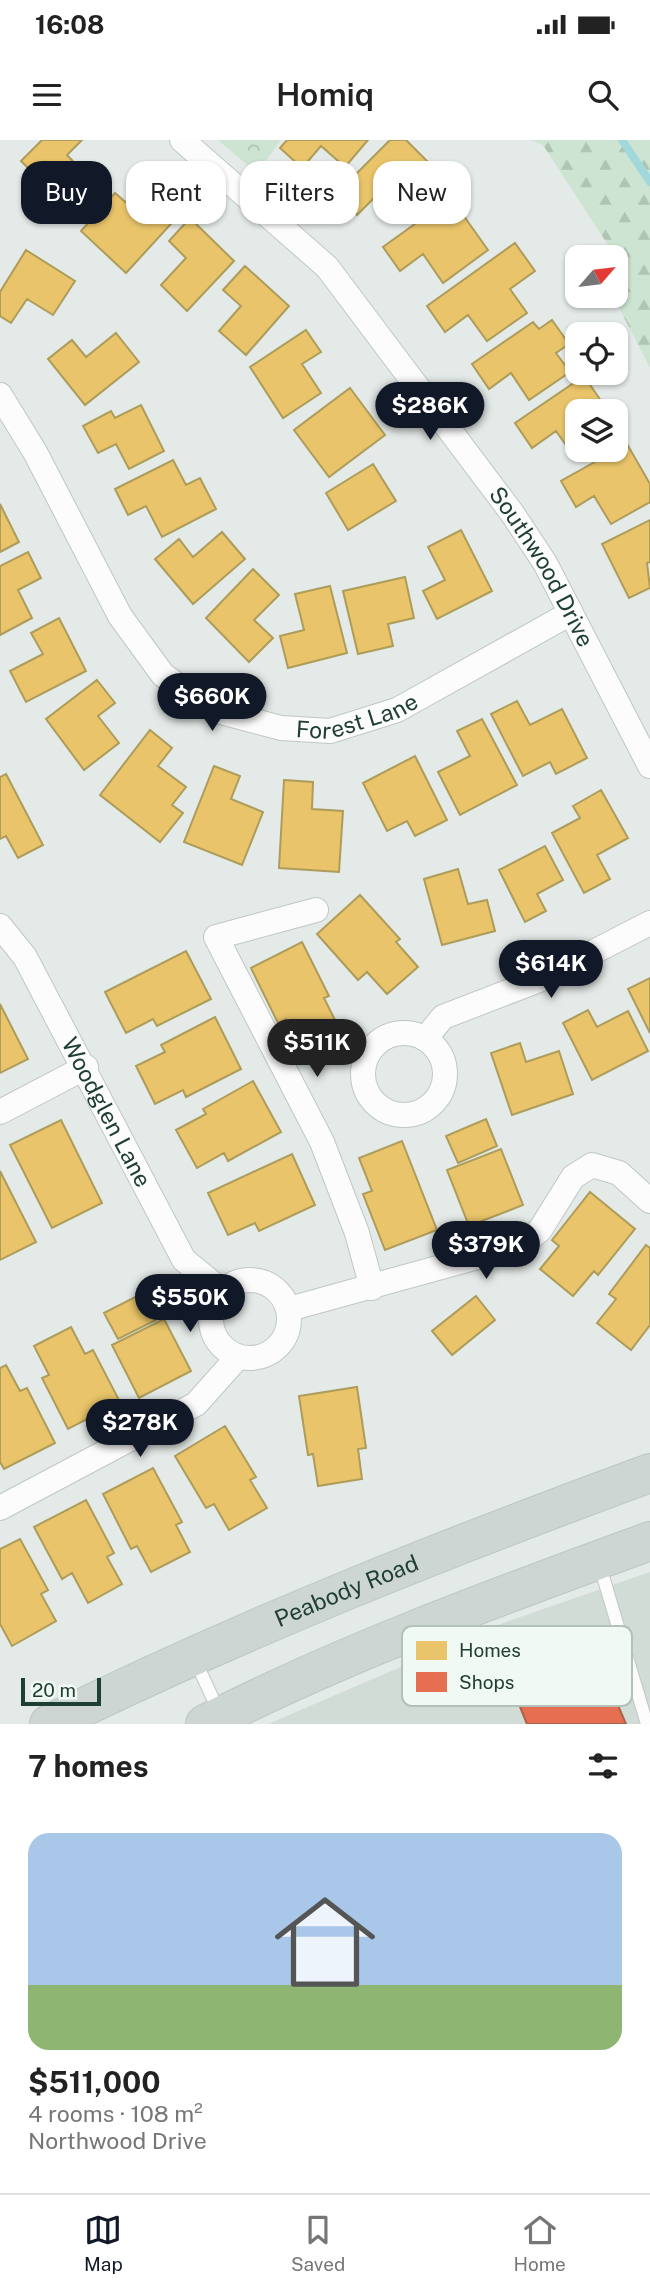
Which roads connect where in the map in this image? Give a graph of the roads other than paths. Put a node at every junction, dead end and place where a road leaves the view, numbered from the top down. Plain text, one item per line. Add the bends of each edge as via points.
1 (182, 140) edge
2 (0, 395) edge
3 (571, 613) junction
4 (650, 766) edge
5 (316, 910) dead end
6 (650, 923) edge
7 (0, 926) edge
8 (425, 1039) dead end
9 (86, 1067) junction
10 (0, 1112) edge
11 (650, 1201) edge
12 (372, 1288) junction
13 (222, 1291) junction
14 (289, 1309) junction
15 (238, 1357) junction
16 (650, 1474) edge
17 (0, 1507) edge
18 (650, 1541) edge
19 (598, 1560) junction
20 (428, 1626) edge
21 (617, 1626) edge
22 (402, 1638) edge
23 (193, 1657) junction
24 (632, 1676) edge
25 (217, 1721) edge
26 (49, 1724) edge
27 (646, 1724) edge

1 - 3 street, Southwood Drive via 327,267 512,513
2 - 3 street, Forest Lane via 35,452 120,616 163,675 213,710 281,728 330,731 397,710
3 - 4 street, Southwood Drive
5 - 12 street via 216,937 322,1142 357,1233
6 - 8 street via 539,980 443,1017
7 - 9 street, Woodglen Lane via 25,957
9 - 10 street
9 - 13 street, Woodglen Lane via 184,1260
11 - 12 street via 620,1173 592,1165 573,1177 540,1230 521,1245
12 - 14 street
13 - 14 street via 240,1280 261,1280 279,1291
13 - 15 street via 212,1308 212,1328 221,1346
14 - 15 street via 288,1330 278,1348 259,1358
15 - 17 street via 196,1404
16 - 23 main road, Peabody Road via 479,1536
18 - 19 main road
19 - 20 main road
19 - 21 lane
22 - 25 main road
23 - 25 lane
23 - 26 main road, Peabody Road
24 - 27 lane

